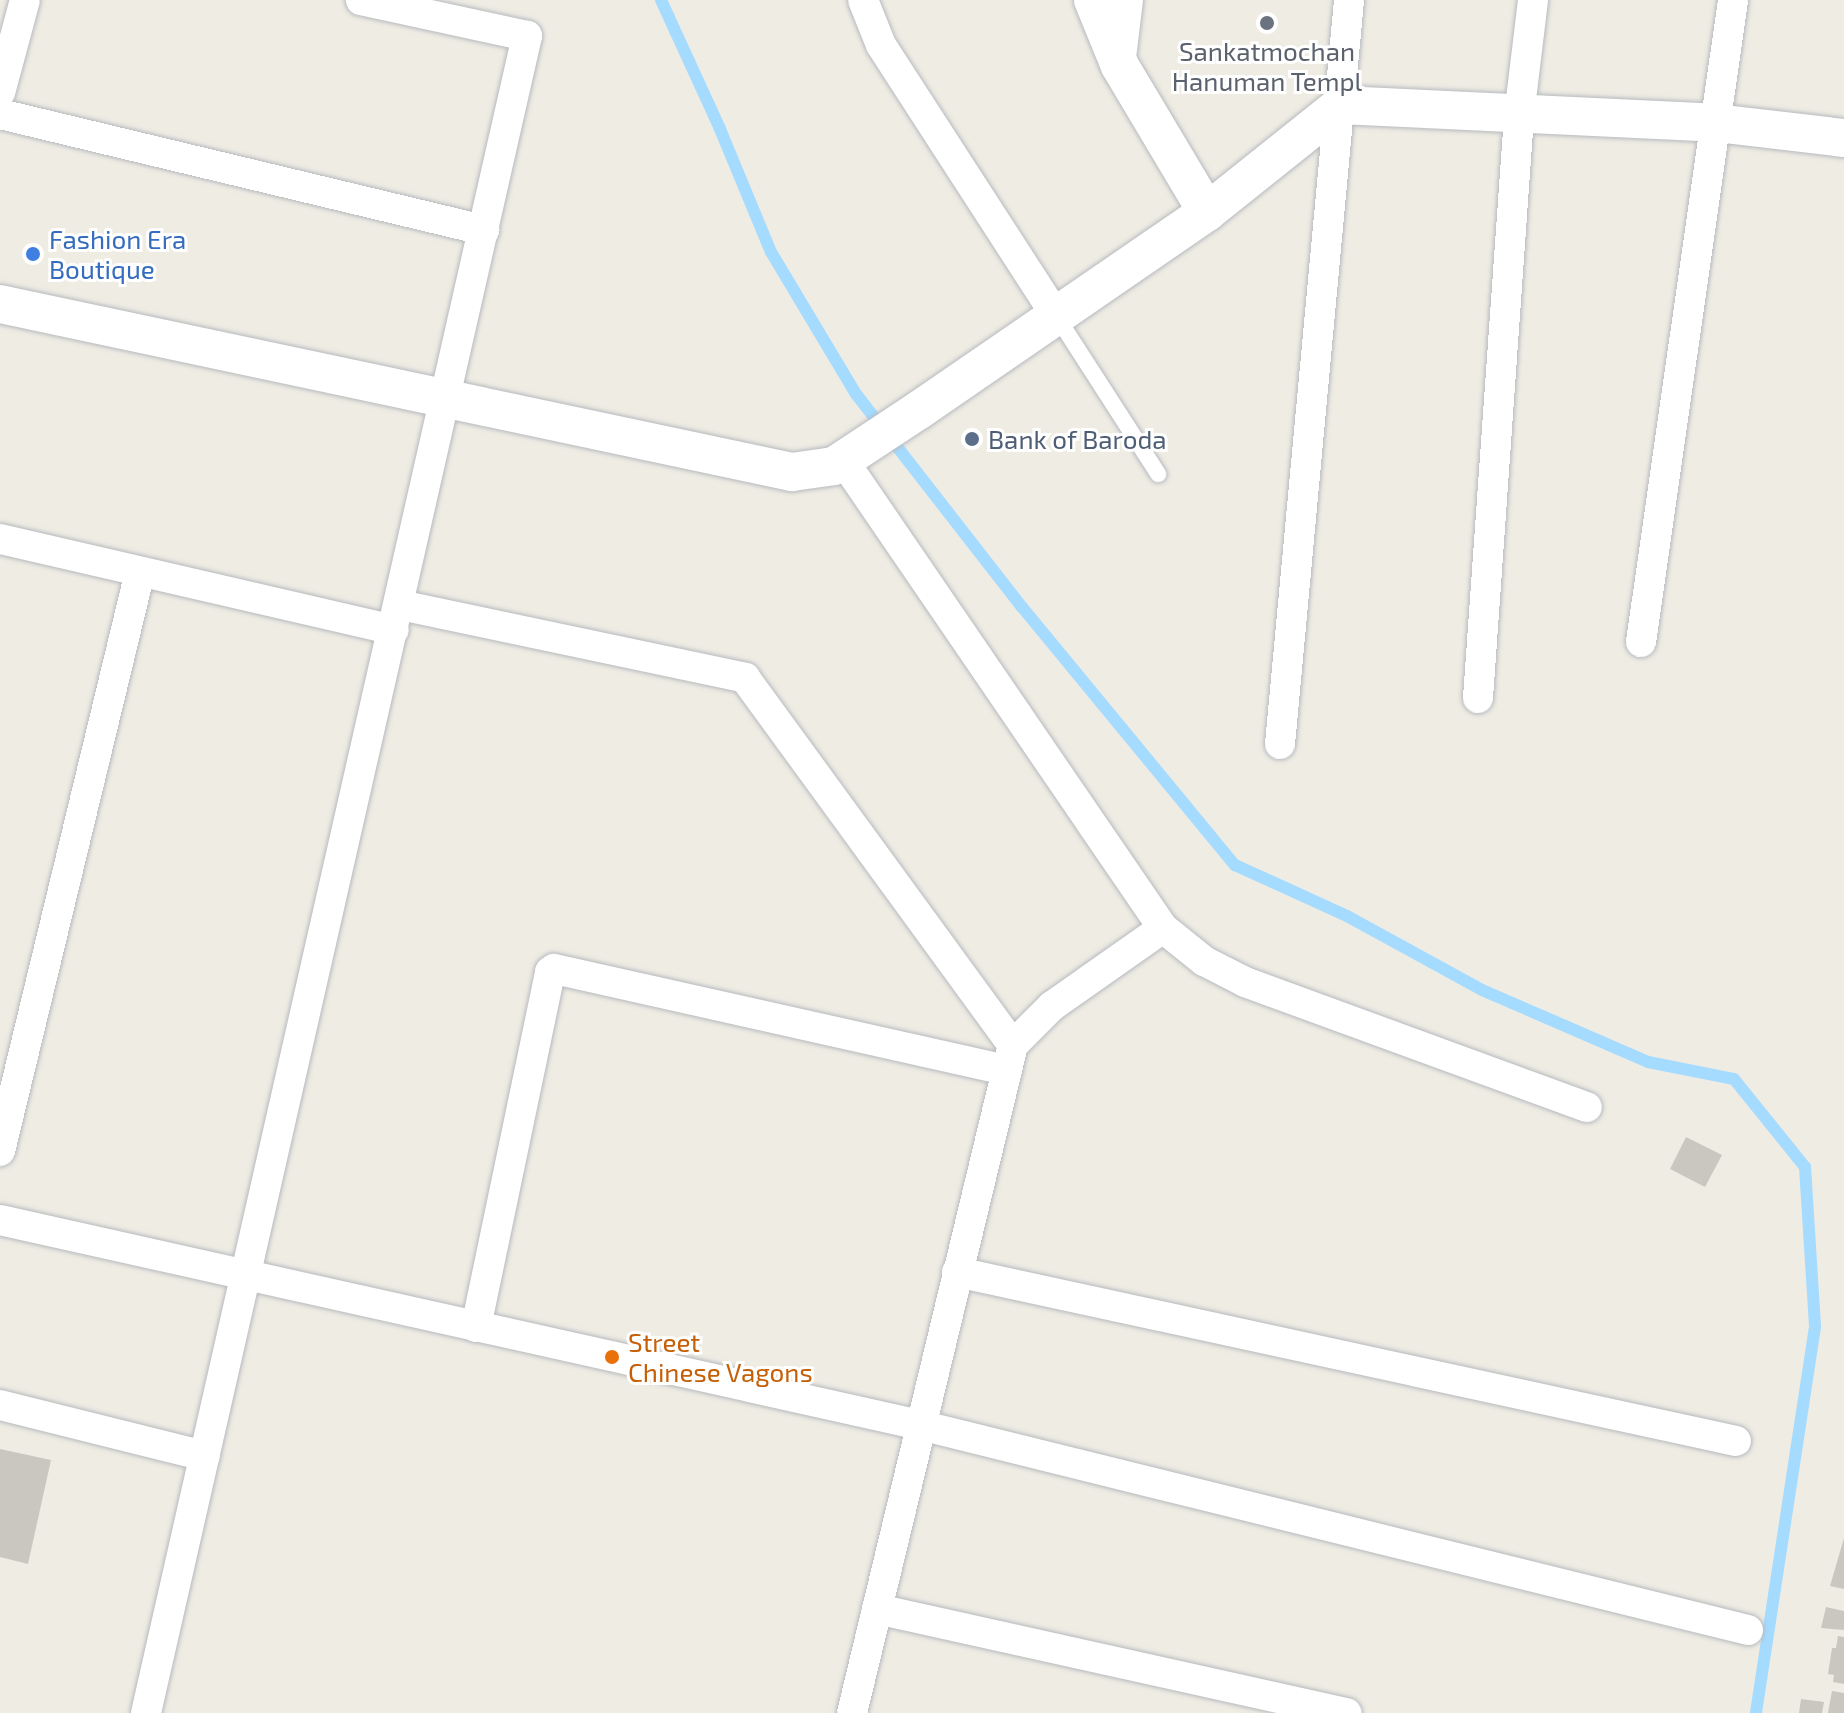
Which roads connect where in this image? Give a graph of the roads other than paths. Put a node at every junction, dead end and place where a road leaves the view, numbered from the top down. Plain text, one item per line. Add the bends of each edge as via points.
1 (25, 0) edge
2 (361, 0) edge
3 (863, 0) edge
4 (1093, 0) edge
5 (1128, 0) edge
6 (1349, 0) edge
7 (1533, 0) edge
8 (1733, 0) edge
9 (1120, 66) junction
10 (0, 93) edge
11 (1341, 105) junction
12 (0, 114) edge
13 (1519, 116) junction
14 (1716, 123) junction
15 (1844, 138) edge
16 (1207, 212) junction
17 (484, 230) junction
18 (0, 304) edge
19 (1057, 317) junction
20 (446, 398) junction
21 (854, 452) junction
22 (1158, 474) dead end
23 (0, 539) edge
24 (140, 572) junction
25 (397, 617) junction
26 (1641, 642) dead end
27 (1478, 698) dead end
28 (1280, 744) dead end
29 (1163, 928) junction
30 (1010, 1058) junction
31 (1587, 1107) dead end
32 (0, 1151) edge
33 (0, 1220) edge
34 (957, 1272) junction
35 (246, 1277) junction
36 (476, 1327) junction
37 (0, 1405) edge
38 (920, 1425) junction
39 (1736, 1441) dead end
40 (205, 1456) junction
41 (877, 1609) junction
42 (1748, 1630) dead end
43 (146, 1713) edge
44 (852, 1713) edge
45 (1347, 1713) edge

1 - 10 street
2 - 17 street via 527,36
3 - 19 street via 881,45
4 - 9 street
5 - 9 street
6 - 11 street
7 - 13 street
8 - 14 street
9 - 16 street
11 - 13 street
11 - 16 street
11 - 28 street
12 - 17 street
13 - 14 street
13 - 27 street
14 - 15 street
14 - 26 street
16 - 19 street
17 - 20 street
18 - 20 street
19 - 21 street
19 - 22 lane
20 - 21 street via 792,472 834,466
20 - 25 street
21 - 29 street
23 - 24 street
24 - 25 street
24 - 32 street
25 - 30 street via 745,678
25 - 35 street
29 - 30 street via 1052,1006
29 - 31 street via 1204,961 1245,982
30 - 34 street
30 - 36 street via 554,969
33 - 35 street
34 - 38 street
34 - 39 street
35 - 36 street
35 - 40 street
36 - 38 street
37 - 40 street
38 - 41 street
38 - 42 street
40 - 43 street
41 - 44 street
41 - 45 street

